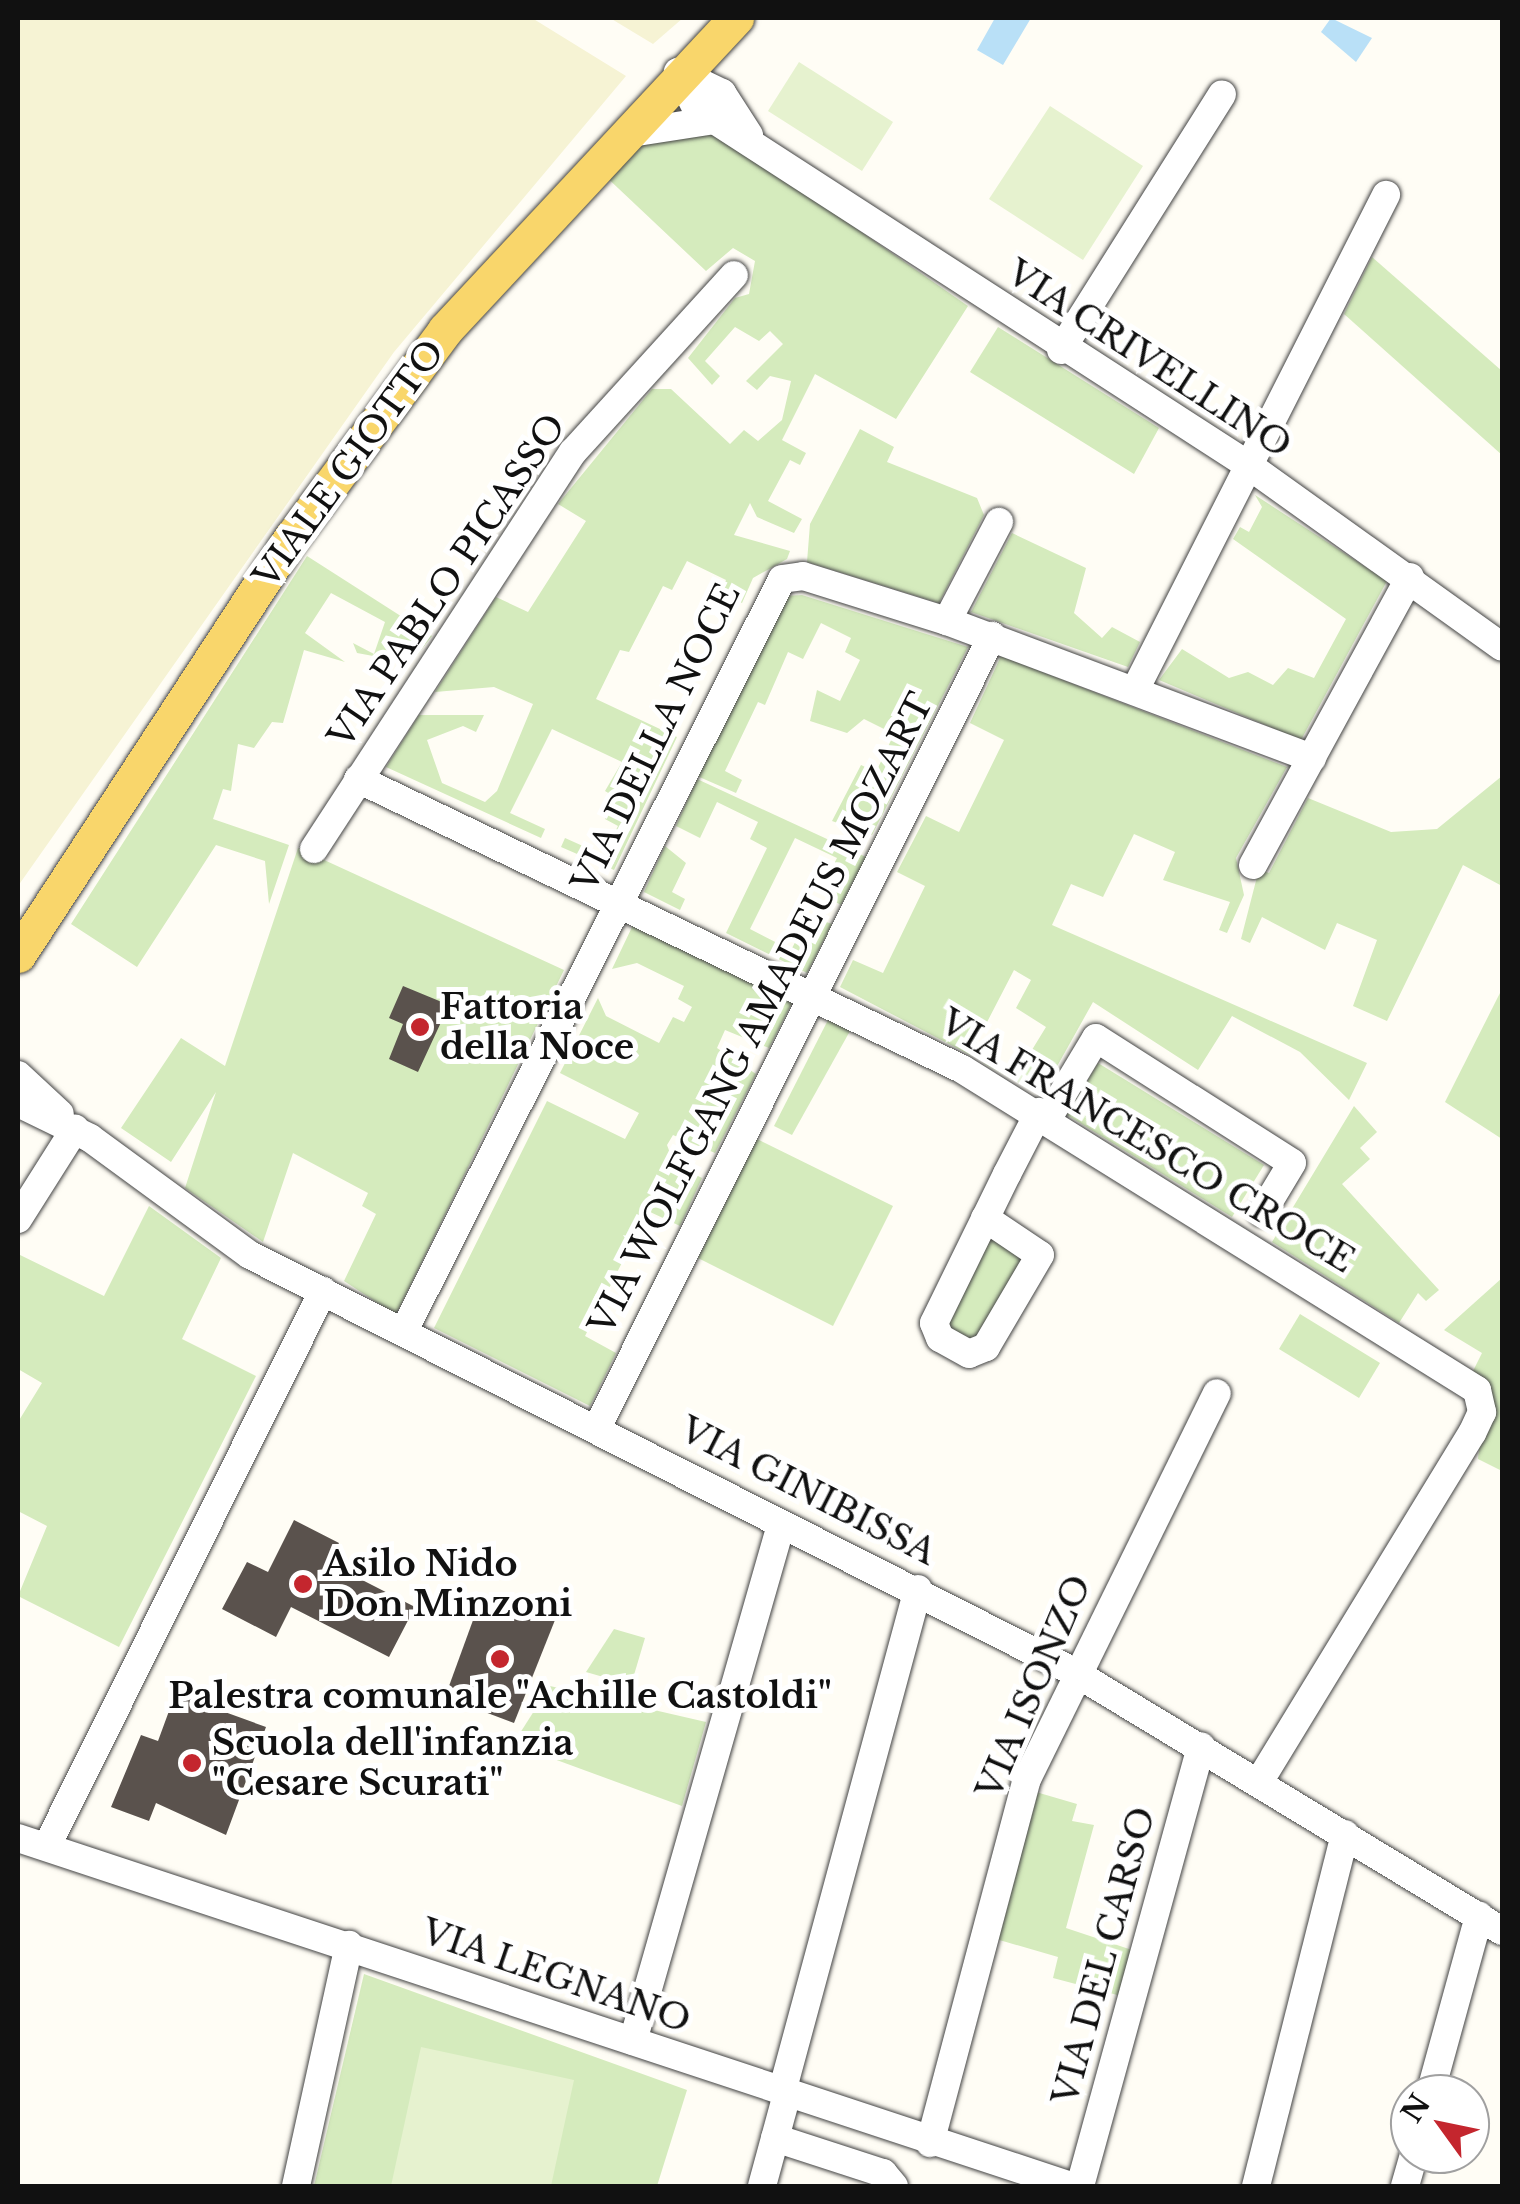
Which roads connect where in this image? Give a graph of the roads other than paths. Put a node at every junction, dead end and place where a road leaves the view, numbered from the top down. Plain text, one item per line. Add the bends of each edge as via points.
1 (733, 21) edge
2 (678, 72) junction
3 (1222, 94) dead end
4 (719, 106) junction
5 (614, 140) junction
6 (1386, 195) dead end
7 (734, 274) dead end
8 (1061, 350) junction
9 (1248, 465) junction
10 (998, 522) dead end
11 (1410, 577) junction
12 (948, 621) junction
13 (992, 636) junction
14 (1500, 640) edge
15 (1136, 688) junction
16 (1312, 758) junction
17 (358, 779) junction
18 (314, 849) dead end
19 (1253, 865) dead end
20 (618, 899) junction
21 (18, 956) edge
22 (815, 997) junction
23 (18, 1058) edge
24 (18, 1075) edge
25 (18, 1103) edge
26 (52, 1106) junction
27 (1043, 1115) junction
28 (75, 1129) junction
29 (1262, 1213) dead end
30 (985, 1218) junction
31 (18, 1219) edge
32 (323, 1292) junction
33 (406, 1329) junction
34 (1217, 1393) dead end
35 (598, 1426) junction
36 (781, 1525) junction
37 (918, 1589) junction
38 (1074, 1672) junction
39 (1201, 1746) junction
40 (1259, 1782) junction
41 (1345, 1834) junction
42 (18, 1838) edge
43 (48, 1846) junction
44 (1495, 1922) edge
45 (349, 1945) junction
46 (632, 2041) junction
47 (1438, 2074) edge
48 (785, 2093) junction
49 (775, 2138) junction
50 (930, 2143) junction
51 (296, 2186) edge
52 (762, 2186) edge
53 (894, 2186) edge
54 (1071, 2186) edge
55 (1080, 2186) edge
56 (1256, 2186) edge

1 - 2 main road, VIALE GIOTTO
1 - 4 street
2 - 4 street, VIA CRIVELLINO via 696,108
2 - 5 main road, VIALE GIOTTO
3 - 8 street
4 - 5 street
4 - 8 street, VIA CRIVELLINO via 752,140
5 - 21 main road, VIALE GIOTTO via 445,330 292,538
6 - 9 street
7 - 17 street, VIA PABLO PICASSO via 573,452
8 - 9 street, VIA CRIVELLINO
9 - 11 street, VIA CRIVELLINO
9 - 15 street
10 - 12 street
11 - 14 street, VIA CRIVELLINO
11 - 16 street
12 - 13 street, VIA DELLA NOCE
12 - 20 street, VIA DELLA NOCE via 803,576 770,589
13 - 15 street, VIA DELLA NOCE
13 - 22 street, VIA WOLFGANG AMADEUS MOZART
15 - 16 street, VIA DELLA NOCE
16 - 19 street
17 - 18 street, VIA PABLO PICASSO
17 - 20 street, VIA FRANCESCO CROCE
20 - 22 street, VIA FRANCESCO CROCE
20 - 33 street, VIA DELLA NOCE
22 - 27 street, VIA FRANCESCO CROCE
22 - 35 street, VIA WOLFGANG AMADEUS MOZART
23 - 26 street, VIA GINIBISSA
24 - 26 street, VIA GINIBISSA
25 - 28 street, VIA GINIBISSA
26 - 28 street, VIA GINIBISSA
27 - 29 street via 1096,1038 1292,1163
27 - 30 street
27 - 40 street, VIA FRANCESCO CROCE via 1477,1390 1482,1412 1472,1433
28 - 31 street
28 - 32 street, VIA GINIBISSA via 220,1238
30 - 30 street via 934,1324 940,1338 969,1354 986,1347 1040,1254
32 - 33 street, VIA GINIBISSA
32 - 43 street
33 - 35 street, VIA GINIBISSA
34 - 38 street, VIA ISONZO
35 - 36 street, VIA GINIBISSA
36 - 37 street, VIA GINIBISSA
36 - 46 street
37 - 38 street, VIA GINIBISSA
37 - 48 street
38 - 39 street, VIA GINIBISSA
38 - 50 street, VIA ISONZO via 1026,1781
39 - 40 street, VIA GINIBISSA
39 - 55 street, VIA DEL CARSO
40 - 41 street, VIA GINIBISSA
41 - 44 street, VIA GINIBISSA
41 - 56 street
42 - 43 street, VIA LEGNANO
43 - 45 street, VIA LEGNANO
44 - 47 street
45 - 46 street, VIA LEGNANO
45 - 51 street
46 - 48 street, VIA LEGNANO
48 - 49 street
48 - 50 street, VIA LEGNANO
49 - 52 street
49 - 53 street via 883,2173
50 - 54 street, VIA LEGNANO

